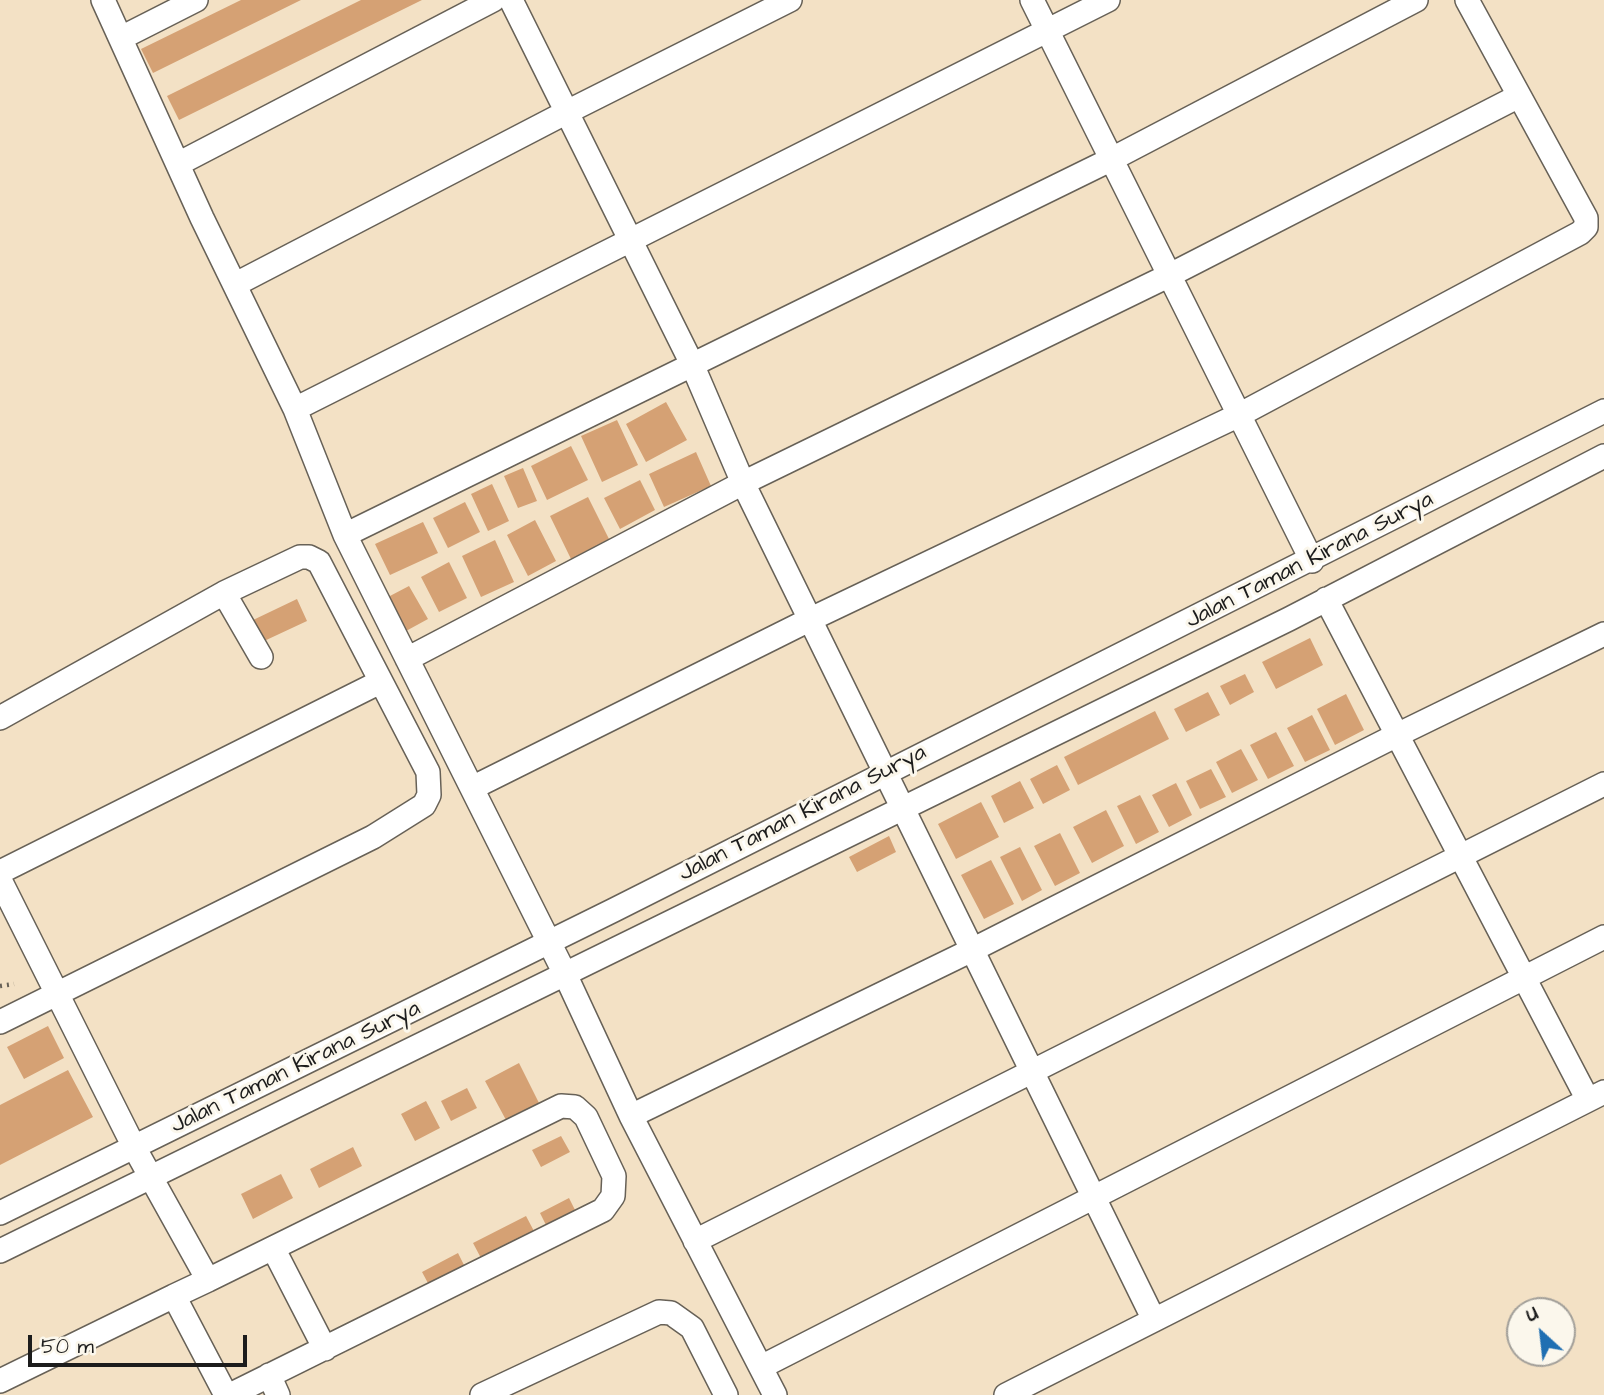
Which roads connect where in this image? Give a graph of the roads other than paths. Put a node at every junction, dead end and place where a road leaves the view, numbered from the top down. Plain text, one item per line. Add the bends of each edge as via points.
1 (103, 0) edge
2 (196, 0) edge
3 (493, 0) edge
4 (511, 0) edge
5 (790, 0) edge
6 (1032, 0) edge
7 (1108, 0) edge
8 (1416, 0) edge
9 (1467, 0) edge
10 (1048, 30) junction
11 (121, 38) junction
12 (1519, 96) junction
13 (565, 113) junction
14 (1112, 159) junction
15 (178, 164) junction
16 (629, 239) junction
17 (1170, 275) junction
18 (236, 284) junction
19 (692, 364) junction
20 (295, 409) junction
21 (1604, 411) edge
22 (1239, 415) junction
23 (1604, 456) edge
24 (743, 483) junction
25 (345, 535) junction
26 (1312, 561) junction
27 (224, 593) junction
28 (1326, 599) junction
29 (811, 619) junction
30 (1604, 634) edge
31 (261, 657) dead end
32 (407, 659) junction
33 (380, 682) junction
34 (0, 718) edge
35 (1397, 735) junction
36 (887, 771) junction
37 (1604, 784) edge
38 (472, 789) junction
39 (905, 808) junction
40 (1460, 855) junction
41 (0, 872) edge
42 (0, 880) edge
43 (1604, 937) edge
44 (549, 943) junction
45 (972, 950) junction
46 (565, 974) junction
47 (1524, 977) junction
48 (56, 992) junction
49 (0, 1022) edge
50 (1032, 1070) junction
51 (1596, 1096) edge
52 (631, 1115) junction
53 (134, 1147) junction
54 (151, 1177) junction
55 (1095, 1196) junction
56 (0, 1213) edge
57 (695, 1241) junction
58 (273, 1248) junction
59 (0, 1251) edge
60 (208, 1280) junction
61 (174, 1296) junction
62 (1154, 1320) junction
63 (325, 1349) junction
64 (761, 1367) junction
65 (0, 1381) edge
66 (274, 1385) edge
67 (228, 1395) edge
68 (482, 1395) edge
69 (726, 1395) edge
70 (775, 1395) edge
71 (1006, 1395) edge

1 - 11 street
2 - 11 street
3 - 15 street
4 - 13 street
5 - 13 street
6 - 10 street
7 - 10 street
8 - 14 street
9 - 12 street
10 - 14 street
10 - 16 street
11 - 15 street
12 - 17 street
12 - 22 street via 1586,218 1586,227
13 - 16 street
13 - 18 street
14 - 17 street
14 - 19 street
15 - 18 street
16 - 19 street
16 - 20 street
17 - 22 street
17 - 24 street
18 - 20 street
19 - 24 street
19 - 25 street
20 - 25 street
21 - 26 street, Jalan Taman Kirana Surya
22 - 26 street
22 - 29 street
23 - 28 street, Jalan Taman Kirana Surya
24 - 29 street
24 - 32 street
25 - 32 street
26 - 36 street, Jalan Taman Kirana Surya
27 - 31 street
27 - 33 street via 300,557 319,562
27 - 34 street
28 - 35 street
28 - 39 street, Jalan Taman Kirana Surya
29 - 36 street
29 - 38 street
30 - 35 street
32 - 38 street
33 - 41 street
33 - 48 street via 428,772 429,795 424,805 373,837
35 - 40 street
35 - 45 street
36 - 39 street
36 - 44 street, Jalan Taman Kirana Surya
37 - 40 street
38 - 44 street
39 - 45 street
39 - 46 street, Jalan Taman Kirana Surya
40 - 47 street
40 - 50 street
42 - 48 street
43 - 47 street
44 - 46 street
44 - 53 street, Jalan Taman Kirana Surya
45 - 50 street
45 - 52 street
46 - 52 street
46 - 54 street, Jalan Taman Kirana Surya
47 - 51 street
47 - 55 street
48 - 49 street
48 - 53 street
50 - 55 street
50 - 57 street
51 - 62 street
52 - 57 street
53 - 54 street
53 - 56 street, Jalan Taman Kirana Surya
54 - 59 street, Jalan Taman Kirana Surya
54 - 60 street
55 - 62 street
55 - 64 street
57 - 64 street
58 - 60 street
58 - 63 street
58 - 63 street via 561,1106 575,1107 586,1116 614,1176 613,1196 603,1210
60 - 61 street
61 - 65 street
61 - 67 street
62 - 71 street
63 - 66 street
64 - 70 street
66 - 67 street
68 - 69 street via 659,1312 670,1313 692,1328

